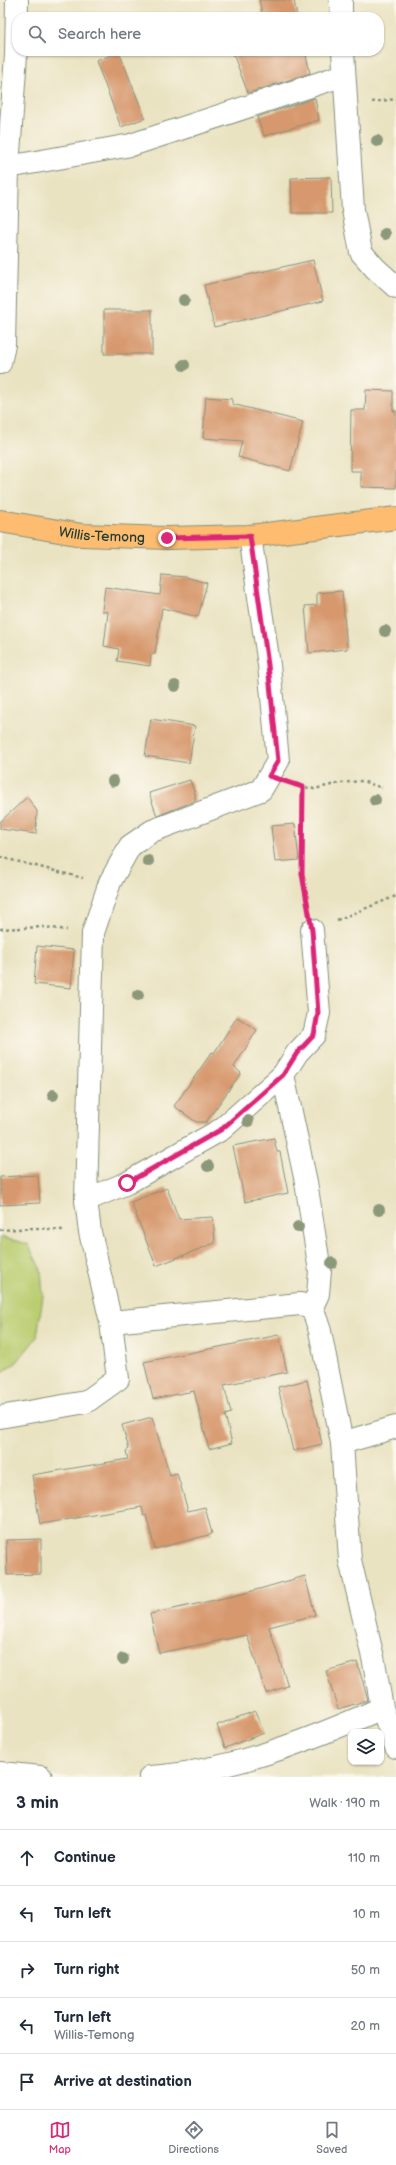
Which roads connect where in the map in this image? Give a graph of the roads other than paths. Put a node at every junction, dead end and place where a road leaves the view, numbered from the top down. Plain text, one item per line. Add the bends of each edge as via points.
1 (17, 0) edge
2 (340, 0) edge
3 (17, 12) edge
4 (341, 12) edge
5 (16, 56) edge
6 (343, 56) edge
7 (344, 74) junction
8 (8, 167) junction
9 (2, 284) edge
10 (396, 287) edge
11 (0, 363) edge
12 (396, 518) edge
13 (0, 521) edge
14 (250, 536) junction
15 (312, 930) road end
16 (283, 1075) junction
17 (86, 1200) junction
18 (312, 1307) junction
19 (111, 1322) junction
20 (0, 1417) edge
21 (396, 1427) edge
22 (342, 1443) junction
23 (382, 1708) junction
24 (396, 1747) edge
25 (0, 1773) edge
26 (41, 1777) edge
27 (150, 1777) edge

1 - 3 street
2 - 4 street
5 - 8 street
6 - 7 street
7 - 8 street via 131,145
7 - 10 street via 354,210 361,252
8 - 9 street
9 - 11 street via 4,345
12 - 14 main road, Willis-Temong
13 - 14 main road, Willis-Temong via 82,535 167,538
14 - 17 street via 278,761 261,790 152,832 130,846 110,882 93,933
15 - 16 street via 318,1013 314,1035 297,1053
16 - 17 street via 222,1129 127,1183
16 - 18 street via 306,1182 320,1271 318,1294
17 - 19 street via 90,1232
18 - 19 street via 300,1304
18 - 22 street via 320,1331
19 - 20 street via 118,1379 86,1402
21 - 22 street
22 - 23 street via 350,1560
23 - 24 street
23 - 27 street via 318,1737 185,1775
25 - 26 street

